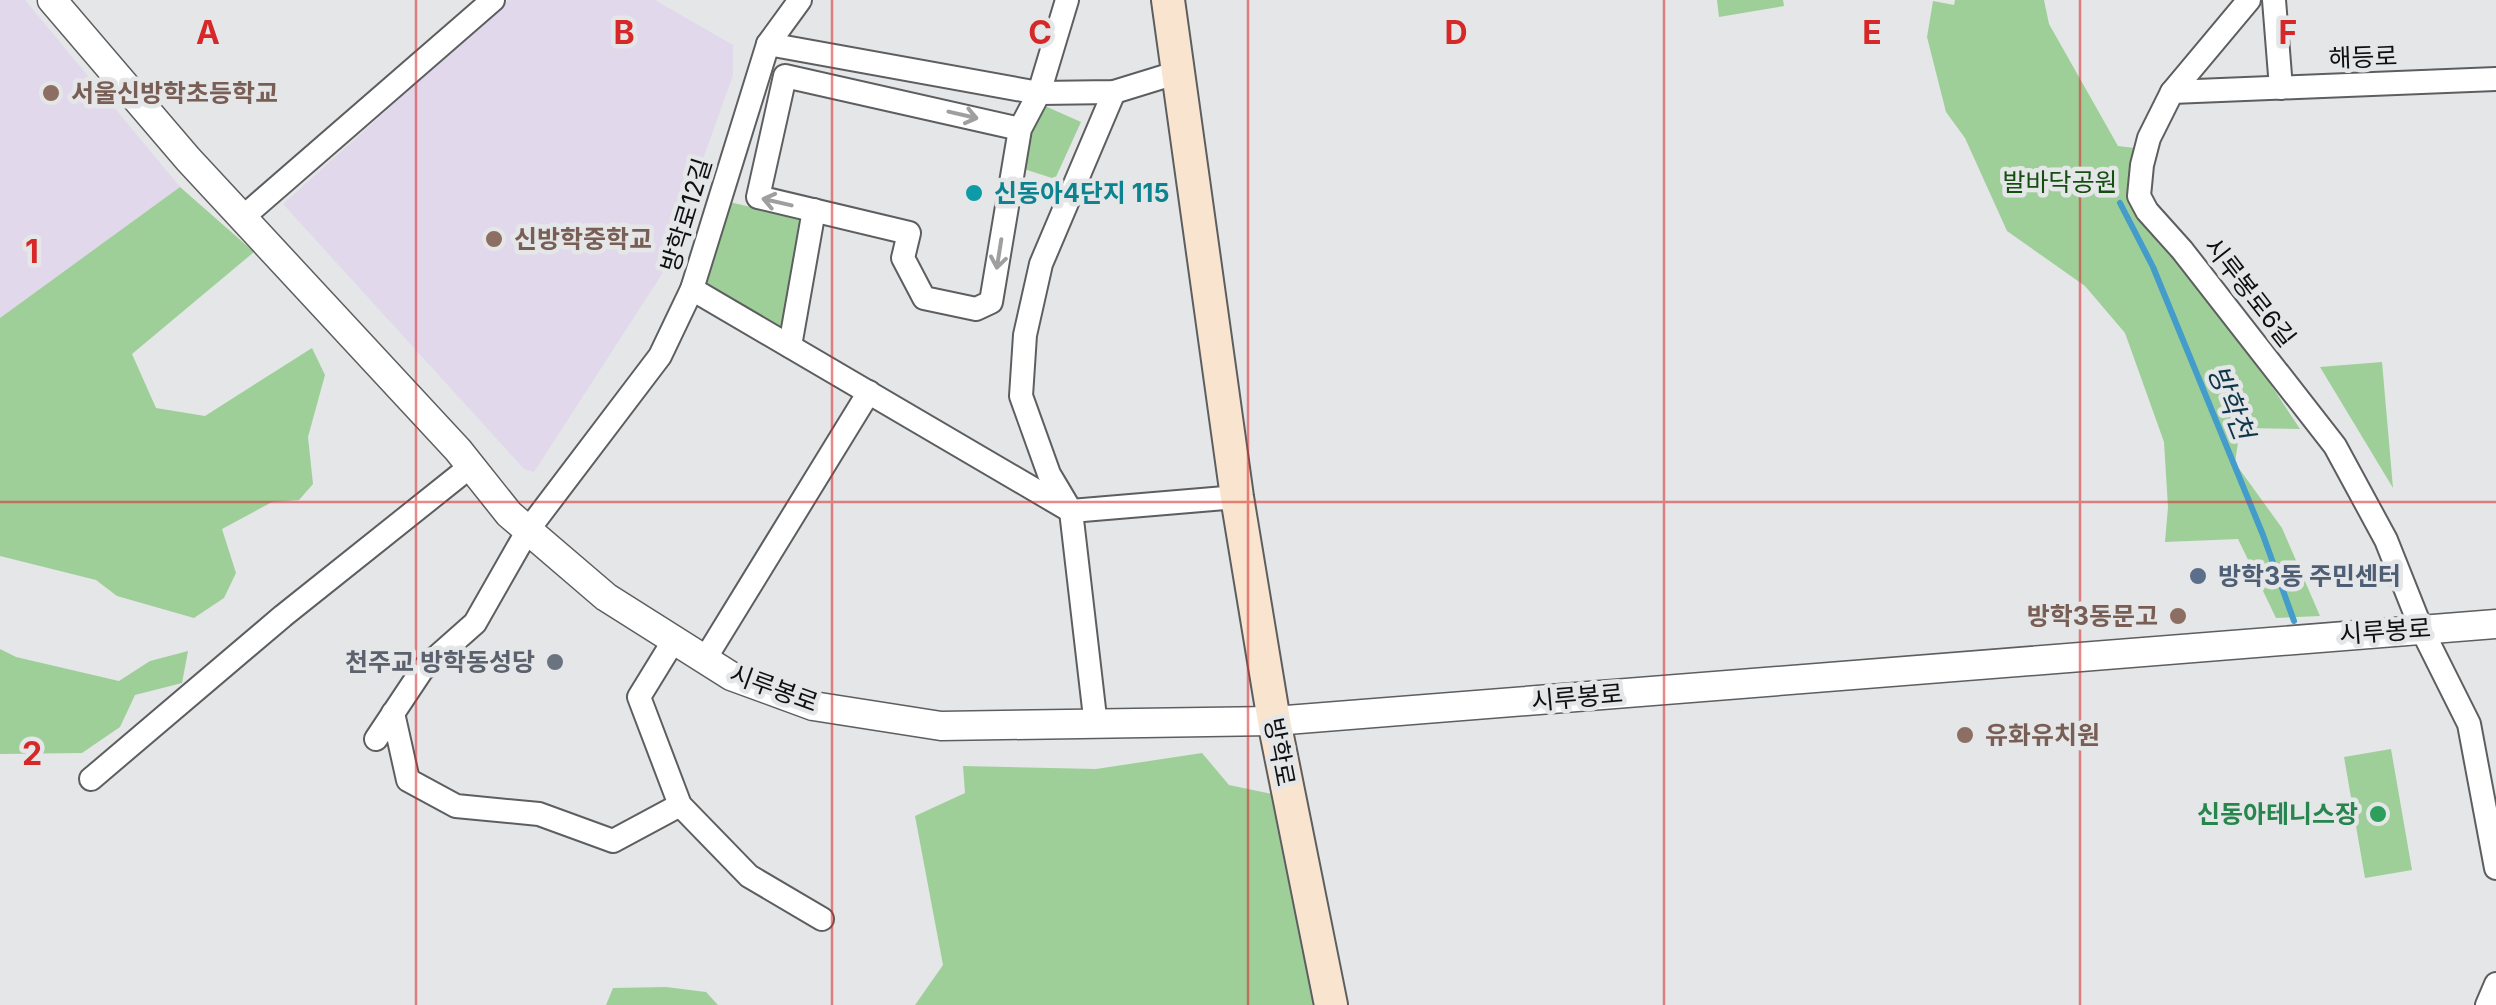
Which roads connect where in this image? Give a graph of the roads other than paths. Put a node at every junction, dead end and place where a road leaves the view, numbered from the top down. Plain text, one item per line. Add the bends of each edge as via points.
1 (52, 0) edge
2 (493, 0) edge
3 (800, 0) edge
4 (1067, 0) edge
5 (1168, 0) edge
6 (2249, 0) edge
7 (2274, 0) edge
8 (768, 44) junction
9 (1179, 72) junction
10 (2496, 79) edge
11 (2281, 88) junction
12 (1114, 92) junction
13 (2172, 92) junction
14 (1039, 93) junction
15 (1020, 129) junction
16 (814, 210) junction
17 (242, 218) junction
18 (692, 290) junction
19 (790, 346) junction
20 (869, 392) junction
21 (470, 466) junction
22 (1237, 497) junction
23 (1071, 510) junction
24 (528, 530) junction
25 (2496, 624) edge
26 (2421, 628) junction
27 (674, 640) junction
28 (704, 659) junction
29 (393, 713) junction
30 (1274, 721) junction
31 (1096, 726) junction
32 (376, 739) dead end
33 (91, 779) dead end
34 (680, 805) junction
35 (2496, 868) edge
36 (822, 919) dead end
37 (2496, 984) edge
38 (1331, 1005) edge
39 (2487, 1005) edge

1 - 17 street, 시루봉로
2 - 17 street
3 - 8 street, 방학로12길
4 - 14 street
5 - 9 main road, 방학로
6 - 13 street, 시루봉로6길
7 - 11 street
8 - 14 street
8 - 18 street, 방학로12길
9 - 12 street
9 - 22 main road, 방학로
10 - 11 street, 해등로
11 - 13 street, 해등로
12 - 14 street
12 - 23 street via 1042,264 1025,334 1022,396 1049,474
13 - 26 street, 시루봉로6길 via 2149,138 2142,203 2335,446 2386,540
14 - 15 street
15 -> 16 street via 992,302 976,309 924,298 903,258 909,233
16 -> 15 street via 758,198 785,76
16 - 19 street
17 - 21 street, 시루봉로
18 - 19 street
18 - 24 street, 방학로12길 via 660,356
19 - 20 street
20 - 23 street
20 - 28 street
21 - 24 street, 시루봉로
21 - 33 street
22 - 23 street
22 - 30 main road, 방학로
23 - 31 street
24 - 27 street, 시루봉로 via 606,597
24 - 29 street via 475,624 422,670
25 - 26 street, 시루봉로
26 - 30 street, 시루봉로
26 - 35 street, 시루봉로6길 via 2470,724
27 - 28 street, 시루봉로
27 - 34 street via 639,697
28 - 31 street, 시루봉로 via 813,706 941,726
29 - 32 street
29 - 34 street via 408,780 456,806 539,814 613,842
30 - 31 street, 시루봉로
30 - 38 main road, 방학로
34 - 36 street via 749,876
37 - 39 street

